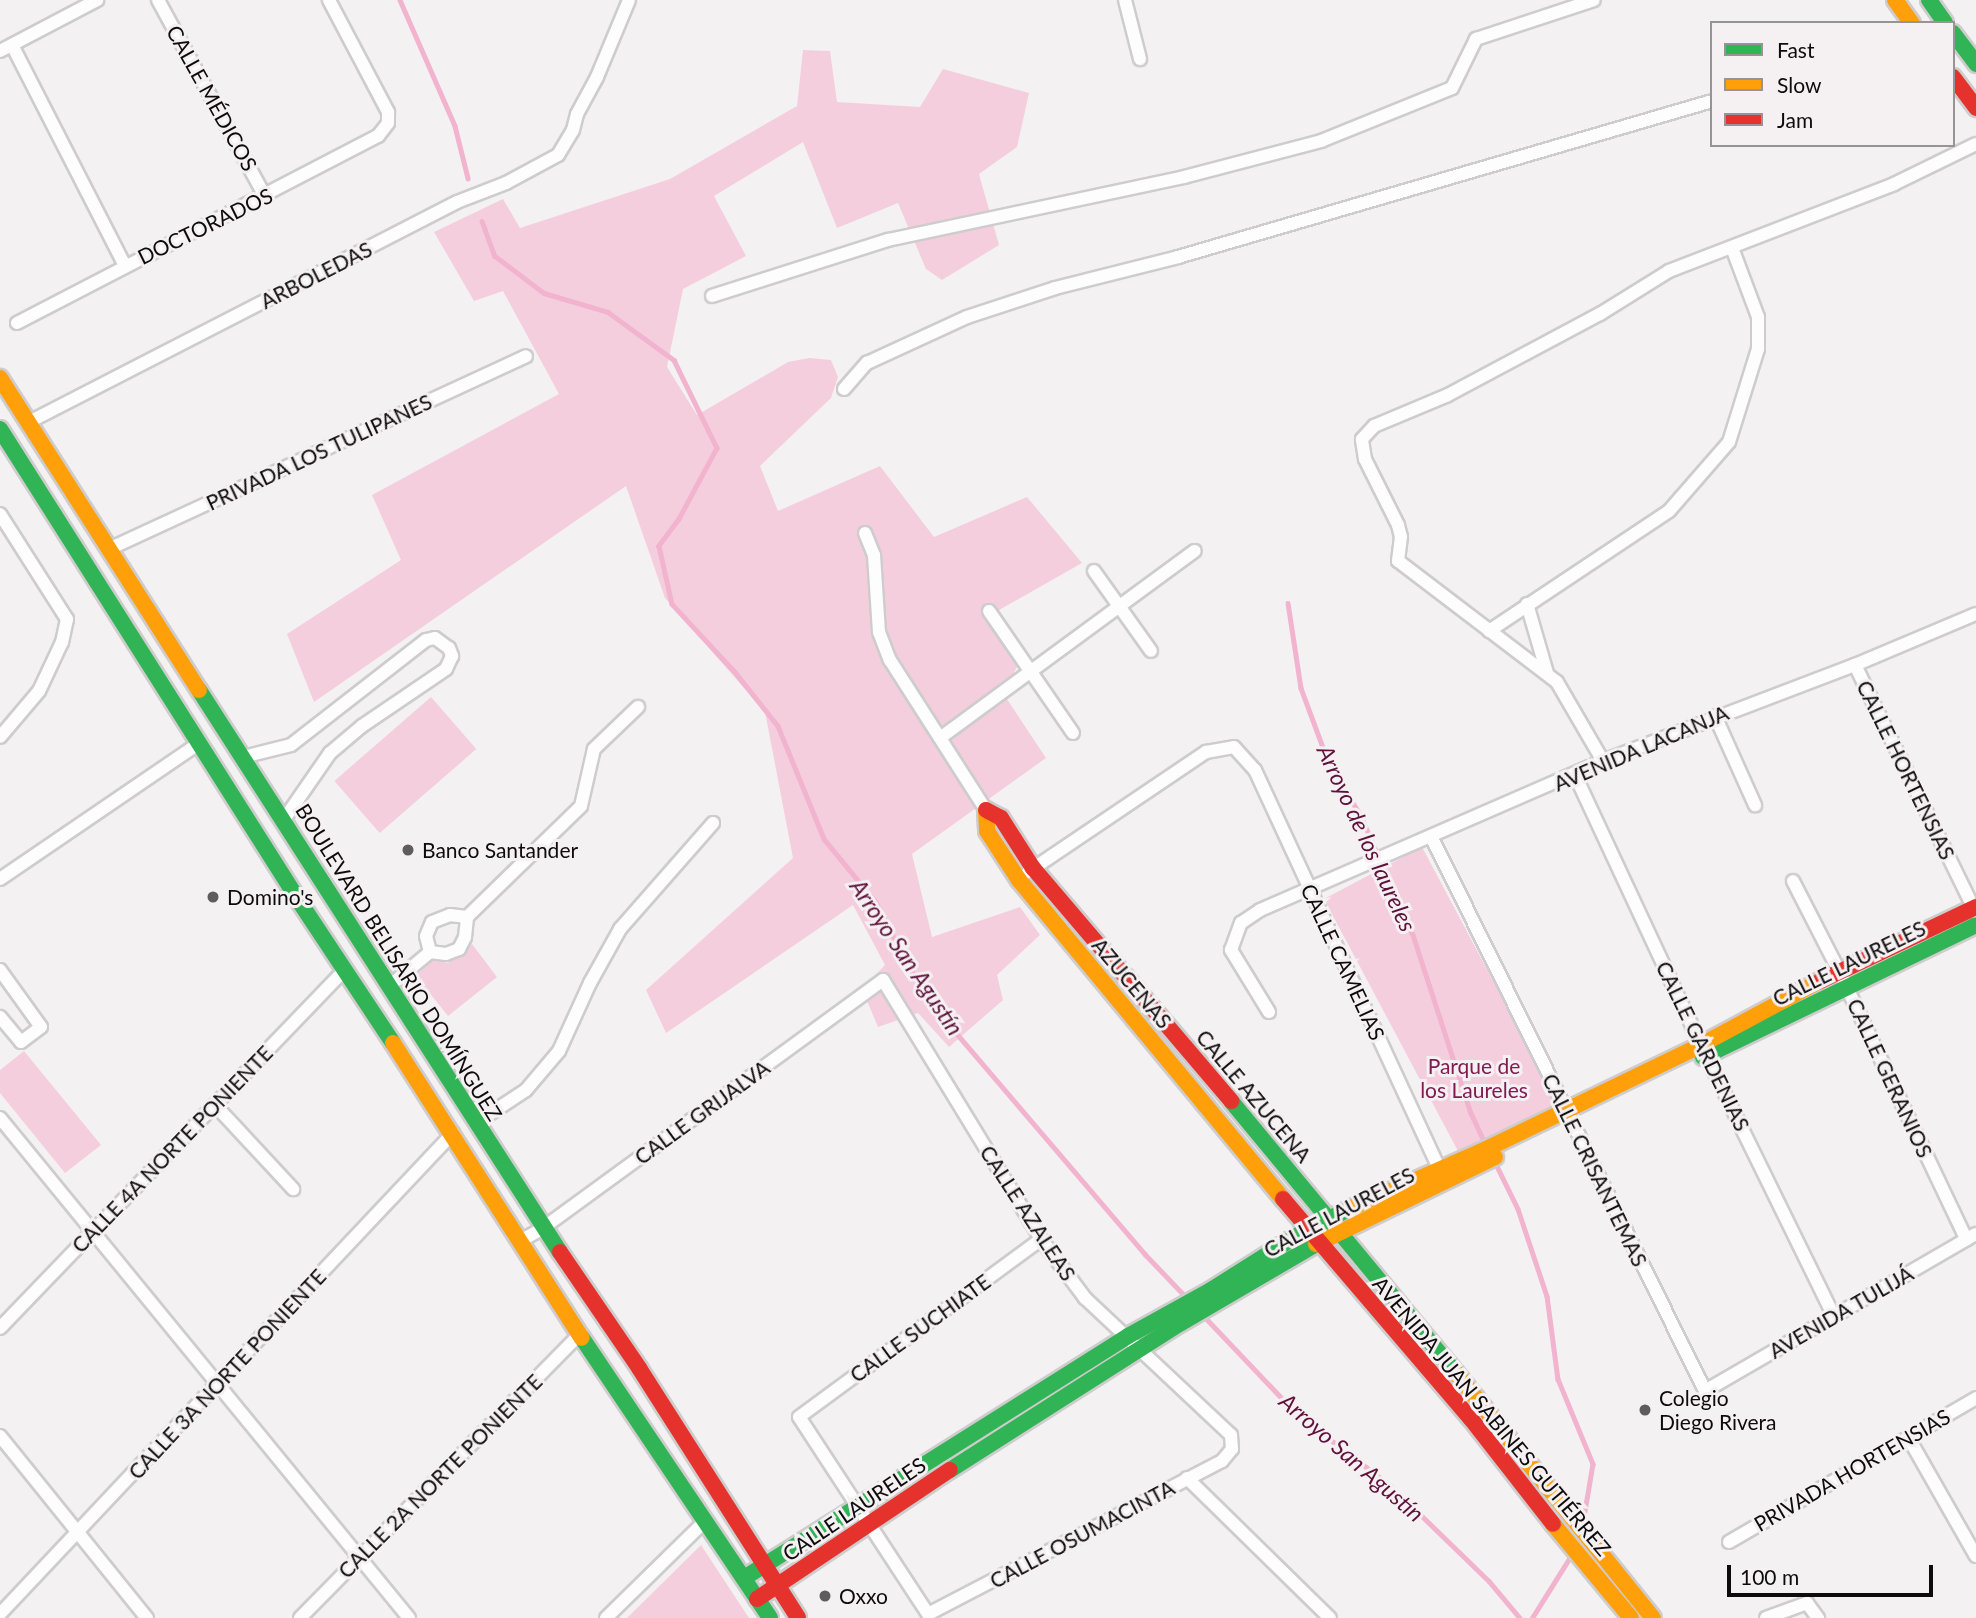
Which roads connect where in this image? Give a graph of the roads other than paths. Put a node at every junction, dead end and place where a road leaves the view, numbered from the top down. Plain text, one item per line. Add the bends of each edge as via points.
1 (97, 0) edge
2 (158, 0) edge
3 (328, 0) edge
4 (629, 0) edge
5 (1125, 0) edge
6 (1594, 0) edge
7 (1895, 0) edge
8 (1928, 0) edge
9 (1911, 21) edge
10 (1944, 21) edge
11 (1955, 36) edge
12 (6, 48) edge
13 (1140, 60) dead end
14 (1976, 64) edge
15 (1955, 80) edge
16 (1710, 102) edge
17 (1976, 107) edge
18 (1976, 144) edge
19 (265, 196) junction
20 (1732, 248) junction
21 (125, 265) junction
22 (712, 296) dead end
23 (17, 323) dead end
24 (526, 356) dead end
25 (0, 378) edge
26 (844, 389) dead end
27 (29, 422) junction
28 (0, 429) edge
29 (0, 514) edge
30 (865, 533) dead end
31 (111, 548) junction
32 (1195, 551) dead end
33 (1094, 571) dead end
34 (1528, 604) junction
35 (1119, 606) junction
36 (989, 611) dead end
37 (1976, 614) edge
38 (1489, 631) junction
39 (1151, 651) dead end
40 (1855, 665) junction
41 (1030, 671) junction
42 (1547, 673) junction
43 (638, 707) dead end
44 (1715, 716) junction
45 (1073, 733) dead end
46 (0, 737) edge
47 (940, 738) junction
48 (199, 743) junction
49 (243, 757) junction
50 (1603, 761) junction
51 (1575, 775) junction
52 (1755, 805) dead end
53 (986, 810) junction
54 (284, 821) junction
55 (713, 823) dead end
56 (1431, 836) junction
57 (1033, 868) junction
58 (0, 879) edge
59 (1019, 880) junction
60 (1793, 881) dead end
61 (1309, 888) junction
62 (1975, 910) edge
63 (467, 918) junction
64 (1976, 925) edge
65 (430, 952) junction
66 (345, 970) junction
67 (1839, 971) junction
68 (0, 972) edge
69 (883, 981) joint
70 (388, 987) junction
71 (1847, 987) junction
72 (1269, 1012) dead end
73 (0, 1017) edge
74 (1703, 1050) junction
75 (215, 1105) junction
76 (1568, 1116) junction
77 (0, 1118) edge
78 (476, 1123) junction
79 (453, 1133) junction
80 (1442, 1174) junction
81 (293, 1189) dead end
82 (1329, 1217) junction
83 (542, 1228) junction
84 (1309, 1228) junction
85 (1341, 1230) junction
86 (92, 1231) junction
87 (1971, 1237) edge
88 (1041, 1240) junction
89 (520, 1241) junction
90 (1319, 1242) junction
91 (1214, 1297) junction
92 (1834, 1316) junction
93 (1176, 1317) junction
94 (0, 1328) edge
95 (580, 1335) junction
96 (1128, 1336) junction
97 (1141, 1348) junction
98 (217, 1387) junction
99 (1705, 1391) joint
100 (1976, 1398) edge
101 (0, 1436) edge
102 (1908, 1437) junction
103 (1232, 1449) joint
104 (1534, 1467) junction
105 (1513, 1475) junction
106 (1187, 1478) junction
107 (859, 1506) junction
108 (705, 1521) junction
109 (868, 1522) junction
110 (76, 1533) junction
111 (1729, 1542) dead end
112 (1976, 1556) edge
113 (359, 1558) junction
114 (765, 1566) junction
115 (744, 1578) junction
116 (778, 1587) junction
117 (757, 1600) junction
118 (1642, 1604) junction
119 (0, 1614) edge
120 (1631, 1617) edge
121 (146, 1618) edge
122 (300, 1618) edge
123 (409, 1618) edge
124 (607, 1618) edge
125 (770, 1618) edge
126 (798, 1618) edge
127 (1331, 1618) edge
128 (1653, 1618) edge
129 (1766, 1618) edge
130 (1818, 1618) edge

1 - 12 street
2 - 19 street, CALLE MÉDICOS
3 - 19 street, DOCTORADOS via 388,112 388,123 377,136
4 - 27 street, ARBOLEDAS via 558,155 457,202
5 - 13 street
6 - 22 street via 1476,39 1452,88 1321,141 1184,177 888,240
7 - 9 street
8 - 10 street
11 - 14 street
12 - 21 street
15 - 17 street
16 - 26 street via 967,317 867,363
18 - 20 street via 1894,184
19 - 21 street, DOCTORADOS
20 - 34 street via 1758,317 1758,349 1729,442 1669,512
20 - 38 street via 1669,271 1600,314 1448,395 1374,426 1362,439 1365,459 1398,525 1398,561
21 - 23 street, DOCTORADOS
24 - 31 street, PRIVADA LOS TULIPANES
25 - 27 street, BOULEVARD BELISARIO DOMÍNGUEZ
27 - 31 street, BOULEVARD BELISARIO DOMÍNGUEZ
28 - 48 street
29 - 46 street via 67,619 62,642 39,691
30 - 47 street via 874,555 879,632 890,660
31 - 49 street, BOULEVARD BELISARIO DOMÍNGUEZ
32 - 35 street
33 - 35 street
34 - 38 street
34 - 42 street
35 - 39 street
35 - 41 street
36 - 41 street
37 - 40 street, AVENIDA LACANJA
38 - 42 street
40 - 44 street, AVENIDA LACANJA
40 - 62 street, CALLE HORTENSIAS
41 - 45 street
41 - 47 street
42 - 50 street via 1558,682
43 - 63 street via 594,749 581,806
44 - 50 street, AVENIDA LACANJA
44 - 52 street
47 - 53 street
48 - 58 street
48 - 66 street
49 - 54 street, BOULEVARD BELISARIO DOMÍNGUEZ
49 - 54 street via 291,745 426,640 435,638 449,649 452,656 446,669 330,753
50 - 51 street, AVENIDA LACANJA
51 - 56 street, AVENIDA LACANJA
51 - 74 street, CALLE GARDENIAS
53 - 57 street, CALLE AZUCENA via 1001,818
53 - 59 street via 987,831
54 - 70 street, BOULEVARD BELISARIO DOMÍNGUEZ
55 - 78 street via 620,929 559,1051 526,1090
56 - 61 street, AVENIDA LACANJA
56 - 76 street, CALLE CRISANTEMAS
57 - 59 street
57 - 61 street, CALLE CAMELIAS via 1206,752 1234,747 1255,770
57 - 82 street, CALLE AZUCENA
59 - 84 street, AZUCENAS
60 - 67 street, CALLE GERANIOS
61 - 72 street, AVENIDA LACANJA via 1241,923 1231,950
61 - 80 street, CALLE CAMELIAS
62 - 67 street
63 - 65 street via 459,949 446,954
63 - 65 street via 450,915 432,922 426,936
64 - 71 street, CALLE LAURELES
65 - 70 street
66 - 75 street, CALLE 4A NORTE PONIENTE
66 - 79 street
67 - 71 street, CALLE GERANIOS
67 - 74 street
68 - 73 street via 41,1027 21,1042
69 - 83 street, CALLE GRIJALVA
69 - 88 street, CALLE AZALEAS
70 - 78 street, BOULEVARD BELISARIO DOMÍNGUEZ
71 - 74 street, CALLE LAURELES
71 - 87 street, CALLE GERANIOS
74 - 76 street
74 - 92 street, CALLE GARDENIAS
75 - 81 street
75 - 86 street, CALLE 4A NORTE PONIENTE
76 - 80 street
76 - 99 street, CALLE CRISANTEMAS
77 - 86 street
78 - 83 street, BOULEVARD BELISARIO DOMÍNGUEZ
79 - 89 street
79 - 98 street, CALLE 3A NORTE PONIENTE
80 - 82 street
80 - 85 street, CALLE LAURELES
82 - 84 street
82 - 85 street, CALLE AZUCENA
83 - 89 street, CALLE GRIJALVA
83 - 114 street, BOULEVARD BELISARIO DOMÍNGUEZ via 639,1368
84 - 90 street, AZUCENAS
84 - 91 street
85 - 90 street, CALLE LAURELES
85 - 104 street, CALLE AZUCENA
86 - 94 street, CALLE 4A NORTE PONIENTE
86 - 98 street
87 - 92 street, AVENIDA TULIJÁ
88 - 96 street, CALLE AZALEAS via 1085,1298
88 - 107 street, CALLE SUCHIATE via 799,1418
89 - 95 street
90 - 91 street, CALLE LAURELES
90 - 105 street, AVENIDA JUAN SABINES GUTIÉRREZ via 1471,1419
91 - 93 street, CALLE LAURELES
92 - 99 street, AVENIDA TULIJÁ
93 - 96 street, CALLE LAURELES
93 - 97 street, CALLE LAURELES
95 - 108 street
95 - 113 street, CALLE 2A NORTE PONIENTE
96 - 97 street, CALLE AZALEAS
96 - 107 street, CALLE LAURELES
97 - 103 street, CALLE AZALEAS via 1231,1435
97 - 109 street, CALLE LAURELES
98 - 110 street, CALLE 3A NORTE PONIENTE
98 - 113 street
100 - 102 street, PRIVADA HORTENSIAS
101 - 110 street
102 - 111 street, PRIVADA HORTENSIAS
102 - 112 street
103 - 106 street, CALLE OSUMACINTA via 1222,1461
104 - 105 street
104 - 118 street, CALLE AZUCENA
105 - 120 street, AVENIDA JUAN SABINES GUTIÉRREZ
106 - 109 street, CALLE OSUMACINTA via 928,1614
106 - 127 street
107 - 109 street
107 - 114 street, CALLE LAURELES
108 - 115 street
108 - 124 street
109 - 116 street, CALLE LAURELES
110 - 119 street, CALLE 3A NORTE PONIENTE
110 - 121 street
113 - 122 street, CALLE 2A NORTE PONIENTE
113 - 123 street
114 - 115 street, CALLE LAURELES
114 - 116 street, BOULEVARD BELISARIO DOMÍNGUEZ
115 - 117 street
116 - 117 street, CALLE LAURELES
116 - 126 street, BOULEVARD BELISARIO DOMÍNGUEZ
117 - 125 street
118 - 120 street
118 - 128 street, CALLE AZUCENA
129 - 130 street via 1807,1603

